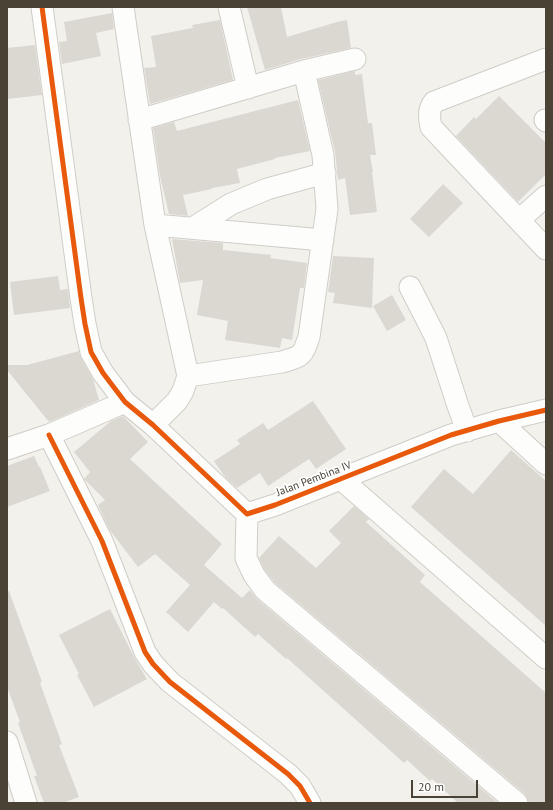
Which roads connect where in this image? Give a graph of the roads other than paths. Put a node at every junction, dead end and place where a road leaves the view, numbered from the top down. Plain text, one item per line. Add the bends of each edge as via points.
1 (42, 7) edge
2 (123, 7) edge
3 (229, 7) edge
4 (355, 59) dead end
5 (546, 59) edge
6 (304, 71) junction
7 (248, 88) junction
8 (139, 120) junction
9 (324, 174) junction
10 (546, 196) edge
11 (519, 220) junction
12 (154, 225) junction
13 (193, 228) junction
14 (323, 240) junction
15 (546, 249) edge
16 (410, 287) dead end
17 (188, 376) junction
18 (125, 402) junction
19 (546, 410) edge
20 (499, 421) junction
21 (153, 425) junction
22 (467, 430) junction
23 (50, 435) junction
24 (7, 449) edge
25 (546, 464) edge
26 (341, 479) junction
27 (247, 514) junction
28 (546, 658) edge
29 (7, 742) edge
30 (26, 803) edge
31 (310, 803) edge
32 (517, 803) edge

1 - 18 street via 85,324 91,352
2 - 8 street
3 - 7 street
4 - 6 street
5 - 11 street via 434,102 431,106 431,126
6 - 7 street
6 - 9 street via 323,155
7 - 8 street
8 - 12 street
9 - 13 street via 267,189 231,204
9 - 14 street via 327,209
10 - 11 street
11 - 15 street
12 - 13 street
12 - 17 street
13 - 14 street
14 - 17 street via 309,338 303,353 282,362
16 - 22 street via 436,338
17 - 21 street via 177,401
18 - 21 street
18 - 23 street
19 - 20 street, Jalan Pembina IV
20 - 22 street, Jalan Pembina IV
20 - 25 street
21 - 27 street
22 - 26 street, Jalan Pembina IV
23 - 24 street
23 - 31 street via 102,541 145,652 153,664 170,682 288,774 300,786
26 - 27 street, Jalan Pembina IV
26 - 28 street
27 - 32 street via 246,558 265,590
29 - 30 street

